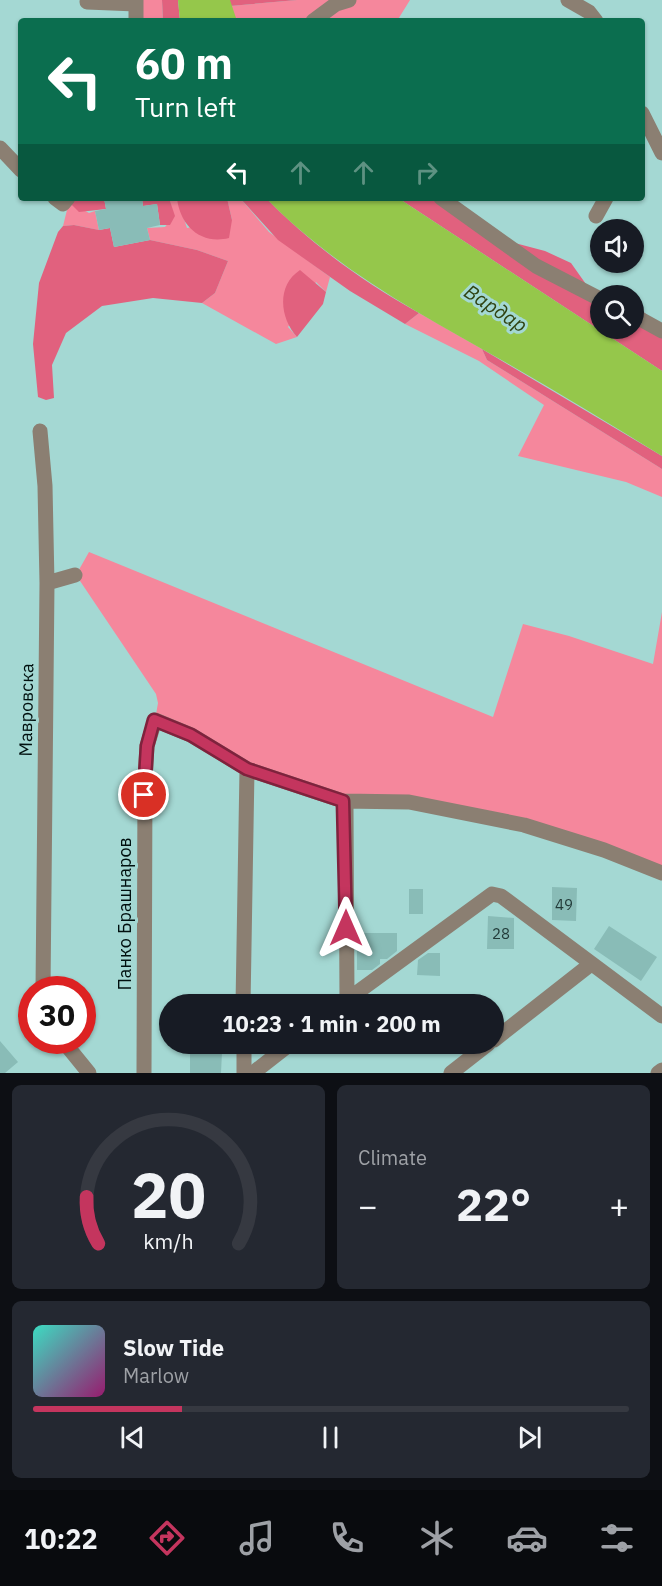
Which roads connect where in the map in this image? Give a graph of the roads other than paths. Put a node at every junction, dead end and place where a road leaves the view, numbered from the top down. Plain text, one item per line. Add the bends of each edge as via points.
1 (349, 0) edge
2 (568, 0) edge
3 (87, 2) dead end
4 (136, 2) edge
5 (136, 18) edge
6 (317, 18) edge
7 (594, 18) edge
8 (645, 125) edge
9 (0, 148) edge
10 (662, 153) edge
11 (18, 167) edge
12 (445, 201) edge
13 (604, 201) edge
14 (596, 216) dead end
15 (590, 293) edge
16 (644, 321) edge
17 (662, 331) edge
18 (40, 431) dead end
19 (75, 575) dead end
20 (47, 583) junction
21 (247, 769) junction
22 (343, 801) junction
23 (662, 873) edge
24 (591, 964) junction
25 (43, 976) edge
26 (243, 994) edge
27 (344, 994) edge
28 (355, 994) edge
29 (662, 1016) edge
30 (504, 1032) edge
31 (74, 1054) edge
32 (244, 1054) edge
33 (277, 1054) edge
34 (476, 1054) edge
35 (89, 1073) edge
36 (144, 1073) edge
37 (244, 1073) edge
38 (253, 1073) edge
39 (451, 1073) edge

1 - 6 street
2 - 7 street
3 - 4 street
4 - 5 street
8 - 10 street
9 - 11 street
12 - 15 street via 536,266
13 - 14 street
16 - 17 street
18 - 20 street, Мавровска
19 - 20 street
20 - 25 street, Мавровска
21 - 22 street
21 - 26 street
21 - 36 street, Панко Брашнаров via 191,735 154,720 147,746 144,798
22 - 23 street via 409,802 524,825
22 - 27 street
24 - 28 street via 501,896 492,894
24 - 29 street
24 - 30 street
31 - 35 street
32 - 37 street
33 - 38 street
34 - 39 street

